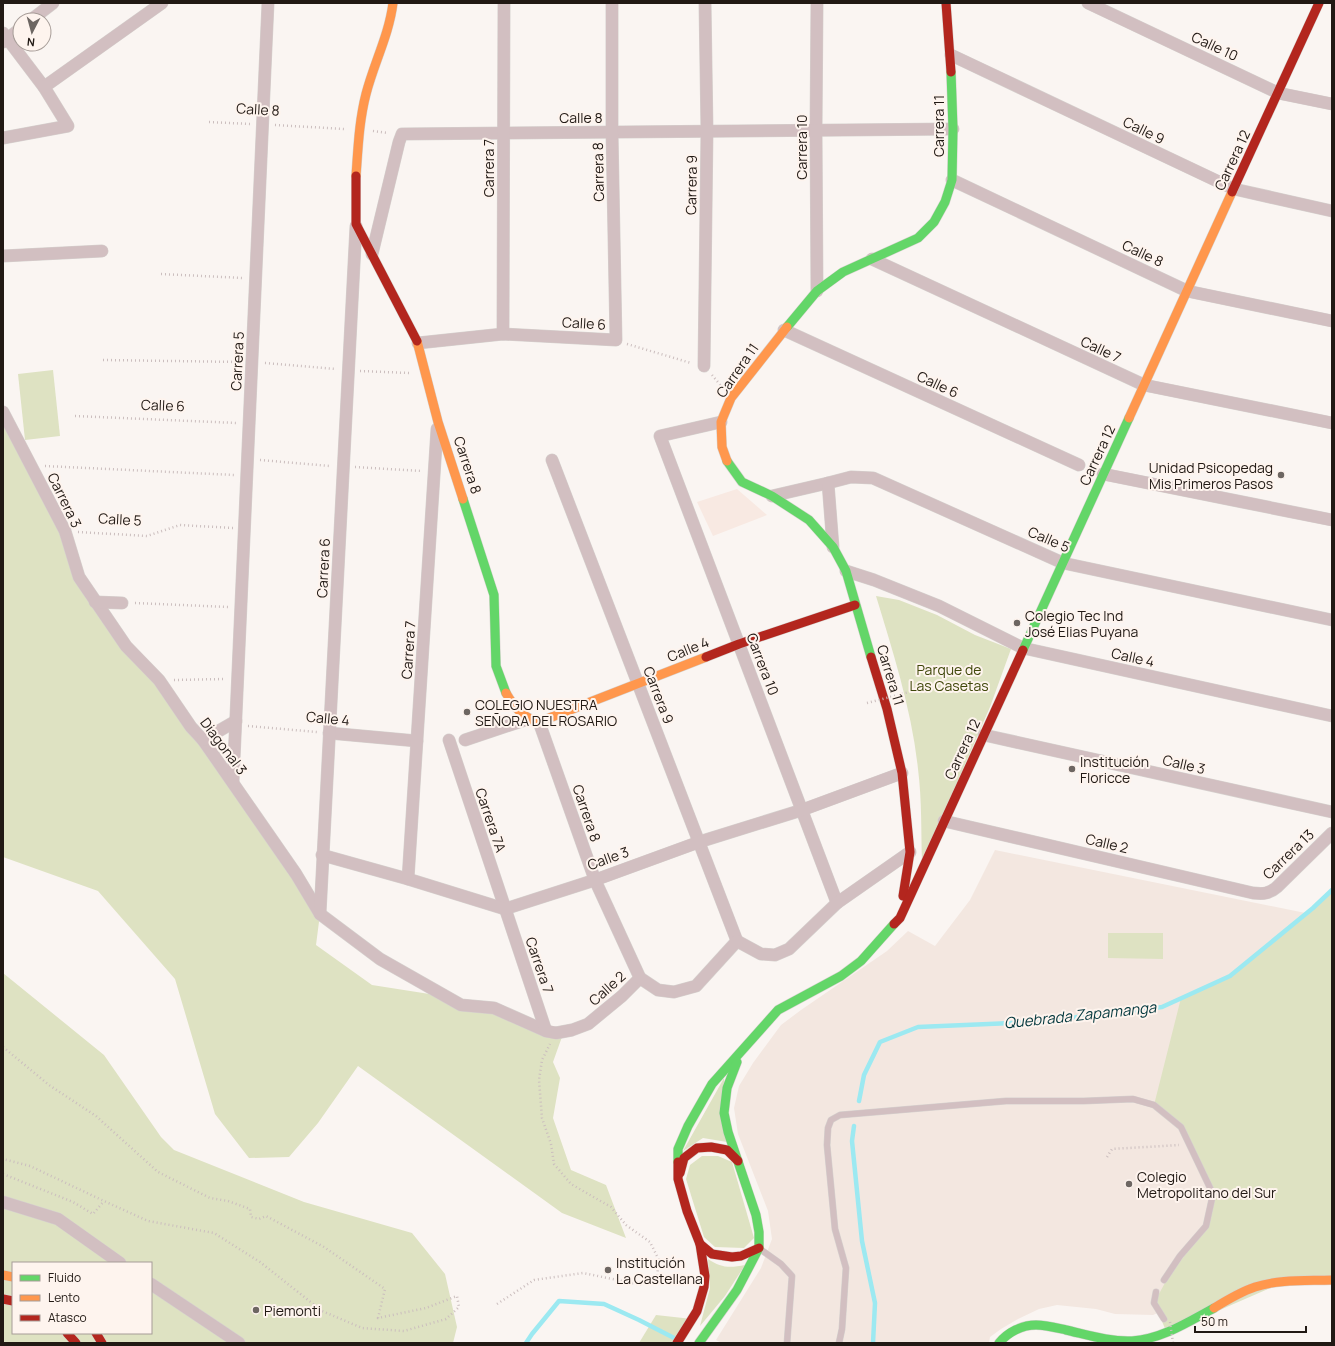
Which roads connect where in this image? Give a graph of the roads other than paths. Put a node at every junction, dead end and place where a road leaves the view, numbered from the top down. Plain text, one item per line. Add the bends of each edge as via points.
1 (53, 3) edge
2 (162, 3) edge
3 (268, 3) edge
4 (393, 3) edge
5 (504, 3) edge
6 (612, 3) edge
7 (705, 3) edge
8 (817, 3) edge
9 (946, 3) edge
10 (1088, 3) edge
11 (1319, 3) edge
12 (41, 12) edge
13 (4, 38) edge
14 (951, 55) junction
15 (44, 87) junction
16 (1278, 93) junction
17 (1332, 104) edge
18 (953, 129) junction
19 (816, 130) junction
20 (707, 131) junction
21 (612, 132) junction
22 (504, 133) junction
23 (3, 138) edge
24 (952, 180) junction
25 (1234, 189) junction
26 (1332, 211) edge
27 (356, 224) junction
28 (102, 250) dead end
29 (372, 254) junction
30 (3, 256) edge
31 (872, 259) junction
32 (817, 291) junction
33 (1187, 291) junction
34 (1332, 322) edge
35 (784, 330) junction
36 (503, 334) junction
37 (616, 340) joint
38 (418, 343) junction
39 (704, 366) road end
40 (1144, 385) junction
41 (3, 412) edge
42 (438, 422) junction
43 (721, 422) junction
44 (1332, 423) edge
45 (552, 460) dead end
46 (1079, 465) dead end
47 (1103, 474) junction
48 (828, 483) junction
49 (772, 496) junction
50 (1332, 520) edge
51 (833, 547) junction
52 (1063, 562) junction
53 (846, 571) junction
54 (95, 602) junction
55 (122, 603) road end
56 (855, 605) junction
57 (1332, 620) edge
58 (739, 644) junction
59 (1023, 648) junction
60 (638, 684) junction
61 (1332, 716) edge
62 (534, 720) junction
63 (236, 723) junction
64 (329, 733) junction
65 (984, 735) junction
66 (203, 740) junction
67 (449, 740) dead end
68 (465, 740) dead end
69 (417, 741) junction
70 (902, 773) junction
71 (233, 782) junction
72 (802, 810) junction
73 (1332, 812) edge
74 (944, 821) junction
75 (1332, 833) edge
76 (699, 842) junction
77 (910, 852) junction
78 (322, 855) junction
79 (408, 879) junction
80 (595, 880) junction
81 (1264, 894) joint
82 (837, 903) junction
83 (505, 909) junction
84 (320, 914) junction
85 (900, 918) junction
86 (737, 941) junction
87 (640, 978) junction
88 (551, 1032) junction
89 (741, 1052) junction
90 (738, 1161) junction
91 (678, 1179) junction
92 (3, 1202) edge
93 (700, 1244) junction
94 (759, 1248) junction
95 (119, 1262) edge
96 (1164, 1280) dead end
97 (1332, 1280) edge
98 (152, 1285) edge
99 (1156, 1292) dead end
100 (1167, 1321) road end
101 (68, 1334) edge
102 (97, 1334) edge
103 (76, 1343) edge
104 (102, 1343) edge
105 (239, 1343) edge
106 (677, 1343) edge
107 (699, 1343) edge
108 (787, 1343) edge
109 (839, 1343) edge
110 (999, 1343) edge

1 - 12 street
2 - 15 street
3 - 63 street, Carrera 5
4 - 27 street via 386,35 366,94 359,130 355,186
5 - 22 street, Carrera 7
6 - 21 street, Carrera 8
7 - 20 street, Carrera 9
8 - 19 street, Carrera 10
9 - 14 street, Carrera 11
10 - 16 street, Calle 10
11 - 16 street, Carrera 12
13 - 15 street
14 - 18 street, Carrera 11
14 - 25 street, Calle 9
15 - 23 street via 68,126
16 - 17 street, Calle 10
16 - 25 street, Carrera 12
18 - 19 street, Calle 8
18 - 24 street, Carrera 11
19 - 20 street, Calle 8
19 - 32 street, Carrera 10
20 - 21 street, Calle 8
20 - 39 street, Carrera 9
21 - 22 street, Calle 8
21 - 37 street, Carrera 8
22 - 29 street, Calle 8 via 402,134
22 - 36 street, Carrera 7
24 - 31 street, Carrera 11 via 945,202 934,222 918,238
24 - 33 street, Calle 8
25 - 26 street, Calle 9
25 - 33 street, Carrera 12
27 - 29 street, Carrera 8
27 - 64 street, Carrera 6
28 - 30 street
29 - 38 street, Carrera 8
31 - 32 street, Carrera 11 via 843,272
31 - 40 street, Calle 7
32 - 35 street, Carrera 11
33 - 34 street, Calle 8
33 - 40 street, Carrera 12
35 - 43 street, Carrera 11 via 731,398
35 - 46 street, Calle 6
36 - 37 street, Calle 6
36 - 38 street, Calle 6
38 - 42 street, Carrera 8
40 - 44 street, Calle 7
40 - 47 street, Carrera 12
41 - 54 street, Carrera 3 via 65,531 79,577
42 - 62 street, Carrera 8 via 494,595 496,666 506,694 514,706
42 - 69 street, Carrera 7
43 - 49 street, Carrera 11 via 722,447 728,464 742,482
43 - 58 street, Carrera 10 via 660,436
45 - 60 street, Carrera 9
47 - 50 street
47 - 52 street, Carrera 12
48 - 49 street, Calle 5
48 - 51 street
48 - 52 street, Calle 5 via 851,477 873,478
49 - 51 street, Carrera 11 via 809,520
51 - 53 street, Carrera 11
52 - 57 street, Calle 5
52 - 59 street, Carrera 12
53 - 56 street, Carrera 11
53 - 59 street, Calle 4 via 939,606
54 - 55 street
54 - 66 street, Diagonal 3 via 126,646 159,680 190,727
56 - 58 street, Calle 4
56 - 70 street, Carrera 11 via 887,709
58 - 60 street, Calle 4
58 - 72 street, Carrera 10
59 - 61 street, Calle 4
59 - 65 street, Carrera 12
60 - 62 street, Calle 4
60 - 76 street, Carrera 9
62 - 68 street, Calle 4
62 - 80 street, Carrera 8
63 - 66 street
63 - 71 street, Carrera 5
64 - 69 street, Calle 4
64 - 78 street, Carrera 6
65 - 73 street, Calle 3
65 - 74 street, Carrera 12
66 - 71 street, Diagonal 3
67 - 83 street, Carrera 7A
69 - 79 street, Carrera 7
70 - 72 street, Calle 3
70 - 77 street, Carrera 11
71 - 84 street, Diagonal 3
72 - 76 street, Calle 3
72 - 82 street, Carrera 10
74 - 81 street, Calle 2
74 - 85 street, Carrera 12
75 - 81 street, Carrera 13 via 1277,887
76 - 80 street, Calle 3
76 - 86 street, Carrera 9
77 - 82 street
77 - 85 street, Carrera 11
78 - 79 street
78 - 84 street, Carrera 6
79 - 83 street
80 - 83 street, Calle 3
80 - 87 street, Carrera 8
82 - 86 street via 789,949 775,955 761,954
83 - 88 street, Carrera 7
84 - 88 street via 380,959 461,1005 494,1008
85 - 89 street, Carrera 12 via 861,961 841,976 778,1010
86 - 87 street, Calle 2 via 696,986 674,992 658,990
87 - 88 street, Calle 2 via 588,1024 572,1030
89 - 90 street via 727,1088 724,1113
89 - 91 street, Carrera 12 via 712,1084 688,1126 678,1150
90 - 91 street via 727,1150 697,1148 684,1158
90 - 94 street via 756,1215
91 - 93 street, Carrera 12
92 - 95 street via 58,1219
93 - 94 street via 712,1254 732,1257
93 - 106 street, Carrera 12 via 705,1276 704,1287 697,1311
94 - 107 street via 737,1290
94 - 108 lane via 781,1264 792,1276
96 - 109 lane via 1180,1256 1206,1226 1213,1194 1180,1127 1154,1105 1133,1099 1006,1101 840,1115 831,1120 827,1145 835,1229 846,1268
97 - 110 street via 1257,1287 1221,1302 1167,1333 1141,1340 1122,1342 1035,1325 1004,1336
98 - 105 street
99 - 100 lane via 1154,1303
101 - 103 street
102 - 104 street

